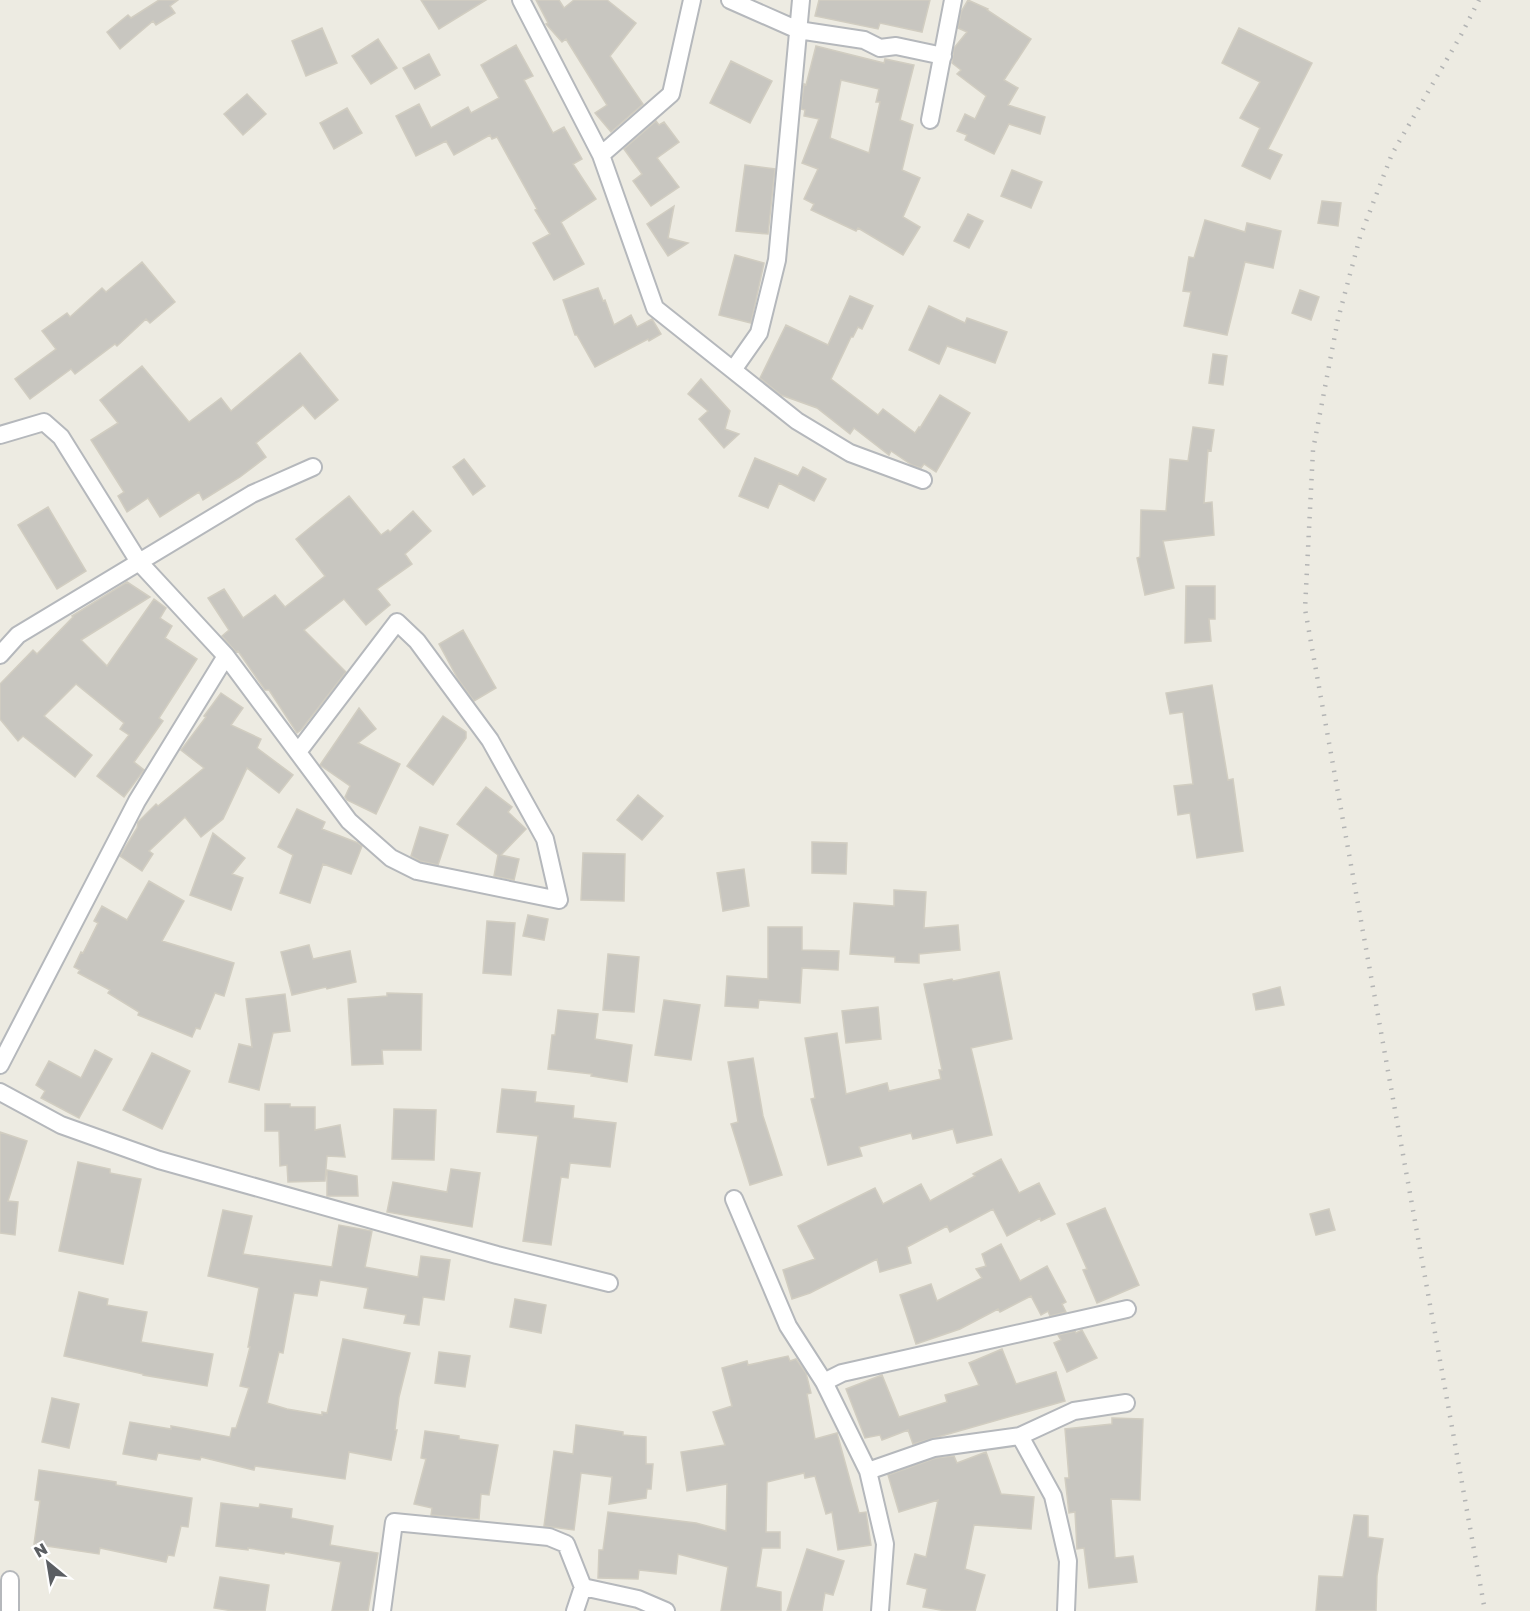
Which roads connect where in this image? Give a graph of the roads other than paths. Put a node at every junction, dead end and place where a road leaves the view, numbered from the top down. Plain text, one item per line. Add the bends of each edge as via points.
1 (521, 0) edge
2 (692, 0) edge
3 (730, 0) edge
4 (801, 0) edge
5 (953, 0) edge
6 (798, 30) junction
7 (943, 56) junction
8 (930, 120) dead end
9 (601, 155) junction
10 (733, 370) junction
11 (0, 435) edge
12 (313, 467) dead end
13 (923, 480) dead end
14 (139, 562) junction
15 (0, 655) edge
16 (226, 656) junction
17 (298, 752) junction
18 (0, 1065) edge
19 (0, 1092) edge
20 (734, 1199) dead end
21 (609, 1283) dead end
22 (1127, 1309) dead end
23 (824, 1382) junction
24 (1126, 1403) dead end
25 (1020, 1436) junction
26 (868, 1471) junction
27 (10, 1580) dead end
28 (583, 1587) junction
29 (10, 1611) edge
30 (382, 1611) edge
31 (575, 1611) edge
32 (666, 1611) edge
33 (880, 1611) edge
34 (1066, 1611) edge

1 - 9 street
2 - 9 street via 671,94
3 - 6 street
4 - 6 street
5 - 7 street
6 - 7 street via 864,40 880,48 896,46
6 - 10 street via 777,260 759,333
7 - 8 street
9 - 10 street via 655,308
10 - 13 street via 797,421 850,453
11 - 14 street via 44,422 62,437
12 - 14 street via 252,494
14 - 15 street via 18,635
14 - 16 street
16 - 17 street
16 - 18 street via 137,801
17 - 17 street via 397,622 417,641 490,740 545,839 560,900 417,871 391,858 350,821
19 - 21 street via 61,1125 159,1160
20 - 23 street via 788,1326
22 - 23 street via 842,1373
23 - 26 street
24 - 25 street via 1074,1411
25 - 26 street via 934,1448
25 - 34 street via 1053,1496 1068,1561
26 - 33 street via 885,1544
27 - 29 street
28 - 30 street via 566,1544 549,1537 394,1522
28 - 31 street
28 - 32 street via 638,1599

